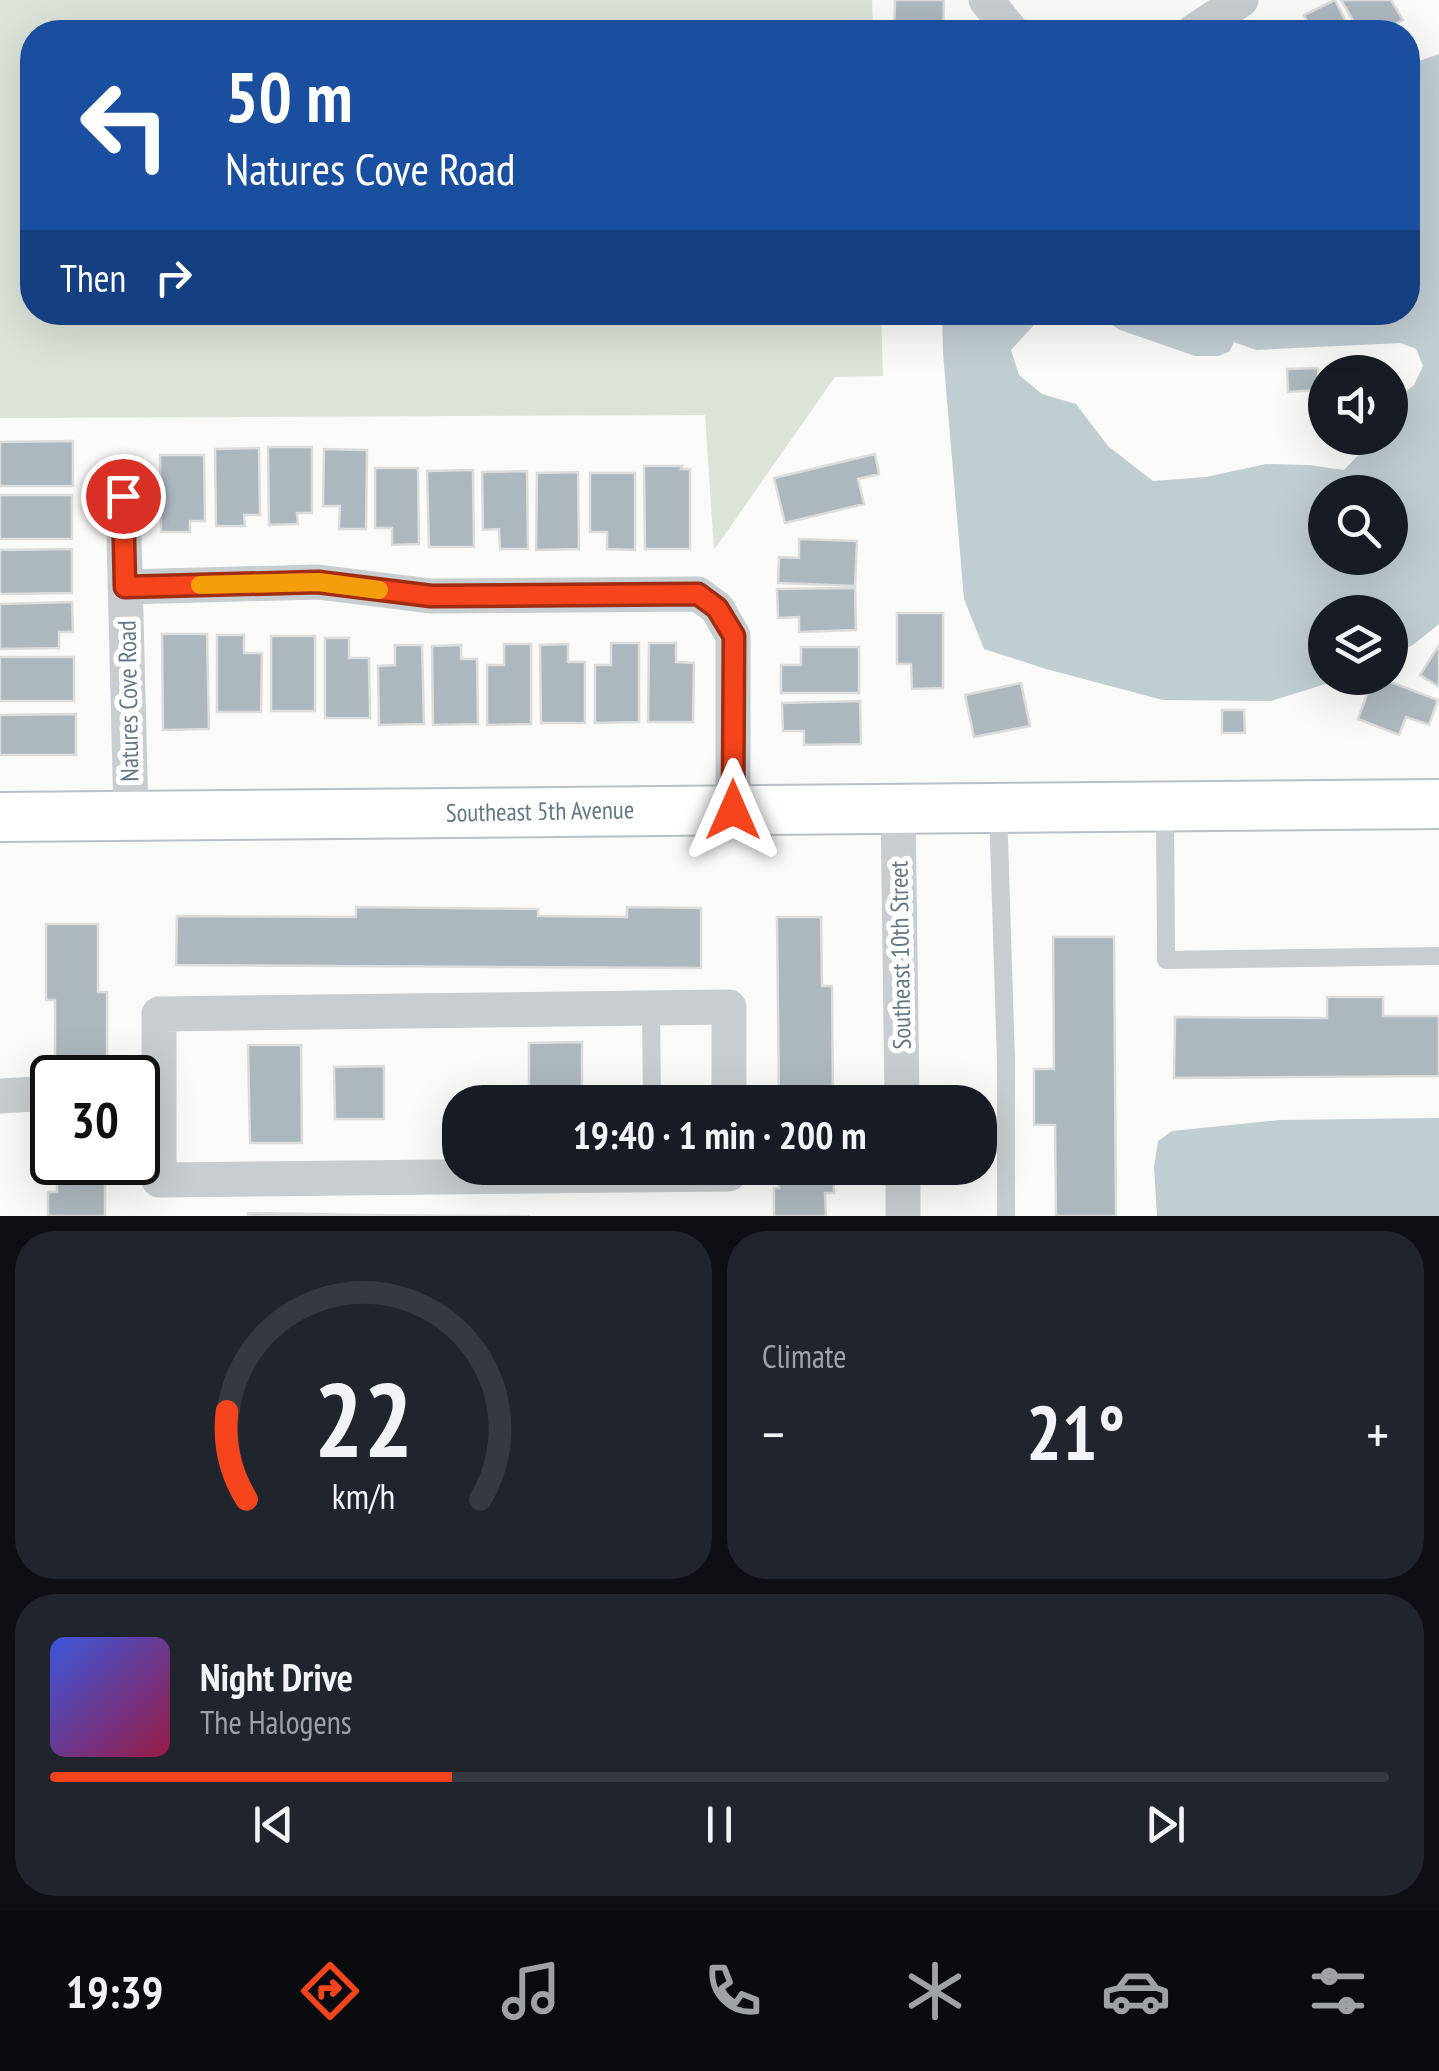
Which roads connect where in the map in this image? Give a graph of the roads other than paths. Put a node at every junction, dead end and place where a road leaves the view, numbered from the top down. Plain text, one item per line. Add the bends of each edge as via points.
1 (986, 0) edge
2 (1240, 0) edge
3 (1002, 20) edge
4 (1211, 20) edge
5 (123, 496) dead end
6 (125, 587) junction
7 (1439, 804) edge
8 (1166, 806) junction
9 (998, 807) junction
10 (898, 808) junction
11 (733, 810) junction
12 (131, 815) junction
13 (0, 817) edge
14 (1439, 956) edge
15 (651, 1008) junction
16 (154, 1055) edge
17 (652, 1085) edge
18 (729, 1085) edge
19 (902, 1085) edge
20 (30, 1095) edge
21 (0, 1096) edge
22 (442, 1175) edge
23 (160, 1180) edge
24 (902, 1185) edge
25 (903, 1216) edge
26 (1006, 1216) edge

1 - 3 street
2 - 4 street
5 - 6 street, Natures Cove Road
6 - 11 street, Natures Cove Road via 318,582 431,596 698,594 717,608 734,636
6 - 12 street, Natures Cove Road
7 - 8 street, Southeast 5th Avenue
8 - 9 street, Southeast 5th Avenue
8 - 14 lane via 1166,960
9 - 10 street, Southeast 5th Avenue
9 - 26 lane
10 - 11 street, Southeast 5th Avenue
10 - 19 street, Southeast 10th Street
11 - 12 street, Southeast 5th Avenue
12 - 13 street, Southeast 5th Avenue
15 - 16 street via 159,1014
15 - 17 lane
15 - 18 street via 729,1008
20 - 21 street
22 - 23 street
24 - 25 street

